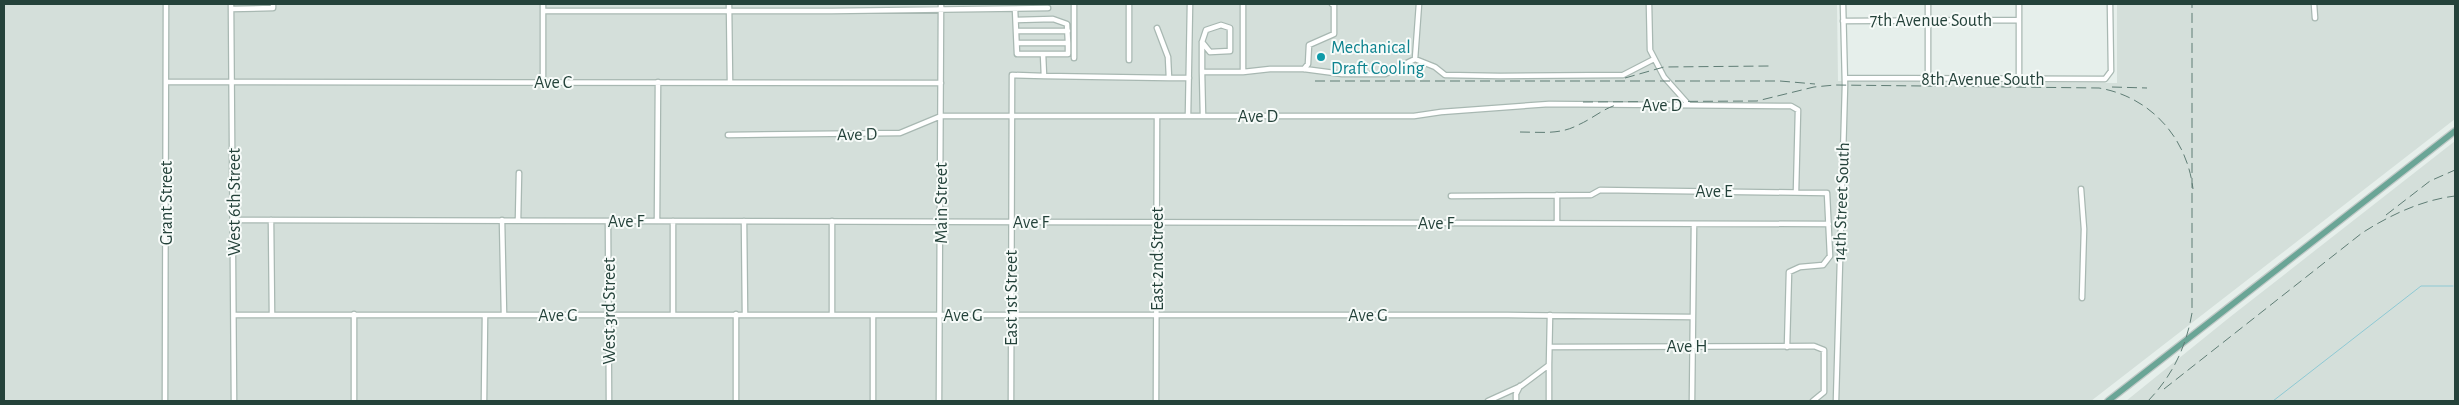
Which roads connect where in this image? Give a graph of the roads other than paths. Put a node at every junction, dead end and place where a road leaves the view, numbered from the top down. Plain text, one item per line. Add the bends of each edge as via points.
1 (166, 4) edge
2 (273, 4) edge
3 (543, 4) edge
4 (729, 4) edge
5 (832, 4) edge
6 (871, 4) edge
7 (941, 4) edge
8 (1074, 4) edge
9 (1129, 4) edge
10 (1190, 4) edge
11 (1243, 4) edge
12 (1332, 4) edge
13 (1419, 4) edge
14 (1649, 4) edge
15 (1843, 4) edge
16 (1928, 4) edge
17 (2019, 4) edge
18 (2110, 4) edge
19 (2314, 4) edge
20 (231, 6) edge
21 (995, 6) edge
22 (1006, 6) edge
23 (1018, 7) edge
24 (1048, 8) dead end
25 (941, 10) junction
26 (543, 11) junction
27 (730, 11) junction
28 (832, 11) junction
29 (871, 11) junction
30 (2315, 18) dead end
31 (1016, 20) junction
32 (1928, 20) junction
33 (2019, 20) junction
34 (1843, 21) junction
35 (1157, 28) dead end
36 (1016, 31) junction
37 (1068, 31) junction
38 (1202, 42) junction
39 (1017, 43) junction
40 (1068, 43) junction
41 (1043, 54) junction
42 (1074, 58) dead end
43 (1415, 59) junction
44 (1654, 59) junction
45 (1129, 60) dead end
46 (1304, 69) junction
47 (1202, 72) junction
48 (1243, 72) junction
49 (1044, 76) junction
50 (1169, 78) junction
51 (1189, 78) junction
52 (1844, 78) junction
53 (1928, 79) junction
54 (2019, 79) junction
55 (233, 81) junction
56 (166, 82) junction
57 (543, 82) junction
58 (658, 82) junction
59 (730, 82) junction
60 (941, 83) junction
61 (1689, 105) junction
62 (941, 116) junction
63 (1012, 116) junction
64 (1157, 116) junction
65 (1188, 116) junction
66 (1203, 116) junction
67 (2455, 131) edge
68 (728, 135) dead end
69 (519, 173) dead end
70 (2081, 189) dead end
71 (1796, 192) junction
72 (1557, 195) junction
73 (1451, 196) dead end
74 (234, 220) junction
75 (271, 220) junction
76 (502, 220) junction
77 (518, 221) junction
78 (608, 221) junction
79 (657, 221) junction
80 (674, 221) junction
81 (744, 221) junction
82 (832, 221) junction
83 (940, 222) junction
84 (1012, 222) junction
85 (1158, 222) junction
86 (1557, 223) junction
87 (1694, 224) junction
88 (1829, 224) junction
89 (2082, 298) dead end
90 (354, 314) junction
91 (609, 314) junction
92 (673, 314) junction
93 (736, 314) junction
94 (745, 314) junction
95 (832, 314) junction
96 (234, 315) junction
97 (272, 315) junction
98 (504, 315) junction
99 (873, 315) junction
100 (940, 315) junction
101 (1011, 315) junction
102 (1157, 315) junction
103 (1550, 315) junction
104 (485, 316) junction
105 (1692, 317) junction
106 (1692, 346) junction
107 (1550, 347) junction
108 (1788, 347) junction
109 (1550, 364) junction
110 (1521, 386) junction
111 (166, 401) edge
112 (234, 401) edge
113 (354, 401) edge
114 (484, 401) edge
115 (609, 401) edge
116 (736, 401) edge
117 (873, 401) edge
118 (939, 401) edge
119 (1011, 401) edge
120 (1156, 401) edge
121 (1488, 401) edge
122 (1516, 401) edge
123 (1549, 401) edge
124 (1692, 401) edge
125 (1813, 401) edge
126 (1836, 401) edge
127 (2108, 401) edge

1 - 56 street, Grant Street
2 - 20 street via 273,8
3 - 26 street
4 - 27 street
5 - 28 street
6 - 29 street
7 - 25 street, Main Street
8 - 42 street
9 - 45 street
10 - 51 street
11 - 48 street
12 - 46 street via 1334,34 1309,45 1308,64
13 - 43 street
14 - 44 street via 1650,50
15 - 34 street, 14th Street South
16 - 32 street
17 - 33 street
18 - 54 street, 8th Avenue South via 2111,71 2105,79
19 - 30 street
20 - 55 street, West 6th Street
21 - 22 street
21 - 25 street
22 - 23 street
23 - 24 street
23 - 31 street
25 - 29 street
25 - 60 street, Main Street
26 - 27 street
26 - 57 street
27 - 28 street
27 - 59 street
28 - 29 street
31 - 36 street
31 - 37 street via 1053,19 1067,24
32 - 33 street, 7th Avenue South
32 - 34 street, 7th Avenue South
32 - 53 street
33 - 54 street
34 - 52 street, 14th Street South
35 - 50 street via 1168,57
36 - 37 street
36 - 39 street
37 - 40 street
38 - 38 street via 1210,52 1230,51 1230,28 1221,24 1206,30
38 - 47 street
39 - 40 street
39 - 41 street via 1017,54
40 - 41 street via 1068,54
41 - 49 street
43 - 44 street via 1446,75 1500,76 1623,75
43 - 46 street via 1385,74 1342,74
44 - 61 street
46 - 48 street
47 - 48 street
47 - 66 street
49 - 50 street
49 - 63 street, East 1st Street via 1012,74
50 - 51 street
51 - 65 street
52 - 53 street, 8th Avenue South
52 - 126 street, 14th Street South
53 - 54 street, 8th Avenue South
55 - 56 street, Ave C
55 - 57 street, Ave C
55 - 74 street, West 6th Street
56 - 111 street, Grant Street
57 - 58 street, Ave C
58 - 59 street, Ave C
58 - 79 street
59 - 60 street, Ave C
60 - 62 street, Main Street
61 - 66 street, Ave D via 1549,104 1414,116
61 - 71 street, Ave D via 1791,106 1798,110
62 - 63 street, Ave D
62 - 68 street, Ave D via 900,133
62 - 83 street, Main Street
63 - 64 street, Ave D
63 - 84 street, East 1st Street
64 - 65 street, Ave D
64 - 85 street, East 2nd Street
65 - 66 street, Ave D
67 - 127 main road
69 - 77 street
70 - 89 street via 2084,229
71 - 72 street, Ave E via 1600,190 1591,195
71 - 88 street, Ave E via 1827,193
72 - 73 street, Ave E
72 - 86 street
74 - 75 street, Ave F
74 - 96 street, West 6th Street
75 - 76 street, Ave F
75 - 97 street
76 - 77 street, Ave F
76 - 98 street
77 - 78 street, Ave F
78 - 79 street, Ave F
78 - 91 street, West 3rd Street
79 - 80 street, Ave F
80 - 81 street, Ave F
80 - 92 street
81 - 82 street, Ave F
81 - 94 street
82 - 83 street, Ave F
82 - 95 street
83 - 84 street, Ave F
83 - 100 street, Main Street
84 - 85 street, Ave F
84 - 101 street, East 1st Street
85 - 86 street, Ave F
85 - 102 street, East 2nd Street
86 - 87 street, Ave F
87 - 88 street, Ave F
87 - 105 street
88 - 108 street via 1830,256 1823,265 1800,267 1789,272
90 - 97 street, Ave G
90 - 104 street, Ave G
90 - 113 street
91 - 92 street, Ave G
91 - 98 street, Ave G
91 - 115 street, West 3rd Street
92 - 93 street, Ave G
93 - 94 street, Ave G
93 - 116 street
94 - 95 street, Ave G
95 - 99 street, Ave G
96 - 97 street, Ave G
96 - 112 street, West 6th Street
98 - 104 street, Ave G
99 - 100 street, Ave G
99 - 117 street
100 - 101 street, Ave G
100 - 118 street, Main Street
101 - 102 street, Ave G
101 - 119 street, East 1st Street
102 - 103 street, Ave G
102 - 120 street, East 2nd Street
103 - 105 street, Ave G
103 - 107 street
104 - 114 street
105 - 106 street
106 - 107 street, Ave H
106 - 108 street, Ave H
106 - 124 street
107 - 109 street
108 - 125 street, Ave H via 1814,346 1824,350 1824,392
109 - 110 street
109 - 123 street
110 - 121 street
110 - 122 street

